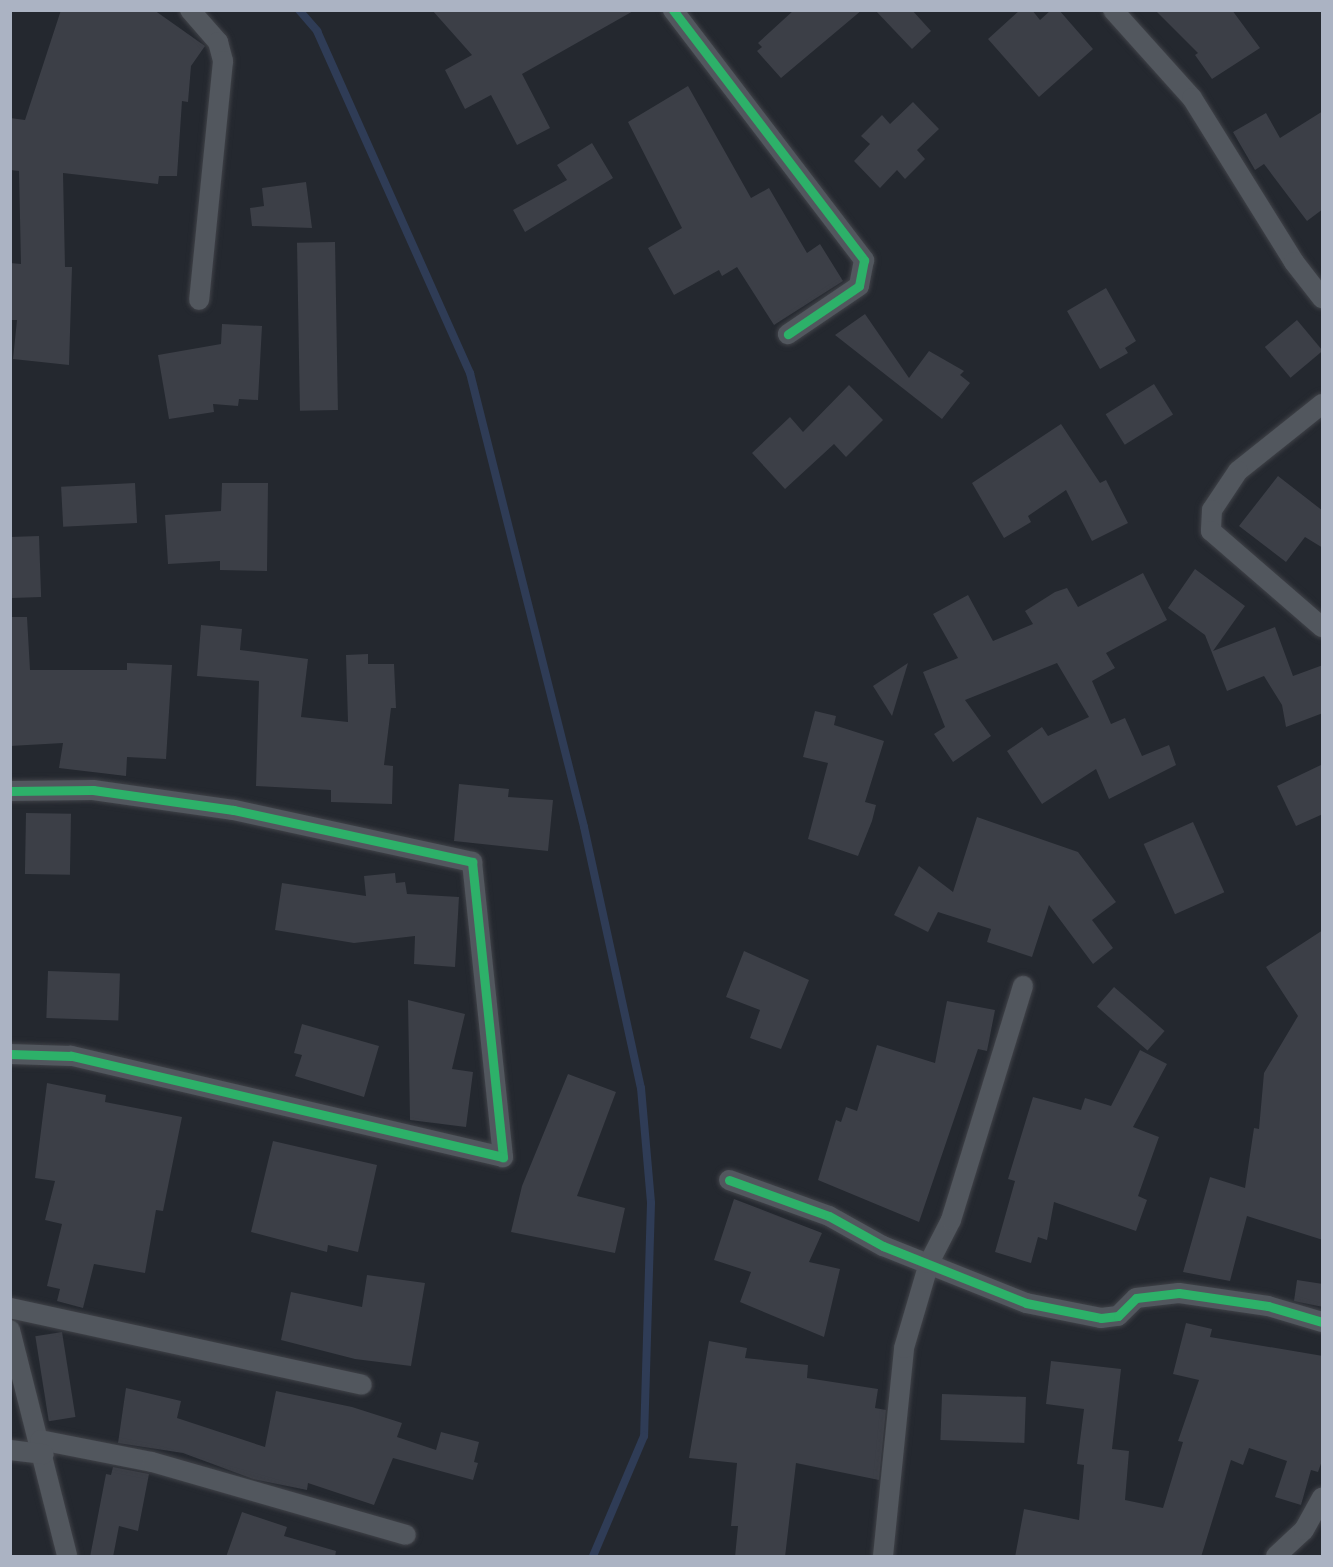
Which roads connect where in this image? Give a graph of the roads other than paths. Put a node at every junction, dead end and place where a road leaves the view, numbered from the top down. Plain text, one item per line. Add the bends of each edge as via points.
1 (190, 10) edge
2 (673, 10) edge
3 (1113, 10) edge
4 (1323, 298) edge
5 (199, 300) dead end
6 (788, 334) dead end
7 (1323, 404) edge
8 (1323, 627) edge
9 (10, 791) edge
10 (1023, 986) dead end
11 (10, 1054) edge
12 (729, 1180) dead end
13 (929, 1263) junction
14 (10, 1308) edge
15 (1323, 1322) edge
16 (10, 1330) edge
17 (362, 1385) dead end
18 (42, 1447) junction
19 (10, 1450) edge
20 (1323, 1498) edge
21 (406, 1535) dead end
22 (67, 1557) edge
23 (883, 1557) edge
24 (1276, 1557) edge

1 - 5 street via 218,42 223,61
2 - 6 street via 864,260 859,285
3 - 4 street via 1192,98 1294,262
7 - 8 street via 1238,471 1212,510 1211,531
9 - 11 street via 93,790 234,810 472,862 503,1157 71,1056
10 - 13 street via 951,1220
12 - 13 street via 830,1216
13 - 15 street via 1002,1296 1085,1316 1118,1316 1136,1298 1179,1293 1268,1306
13 - 23 street via 904,1348
14 - 17 street
16 - 18 street
18 - 19 street
18 - 21 street via 152,1462
18 - 22 street
20 - 24 street via 1304,1530

